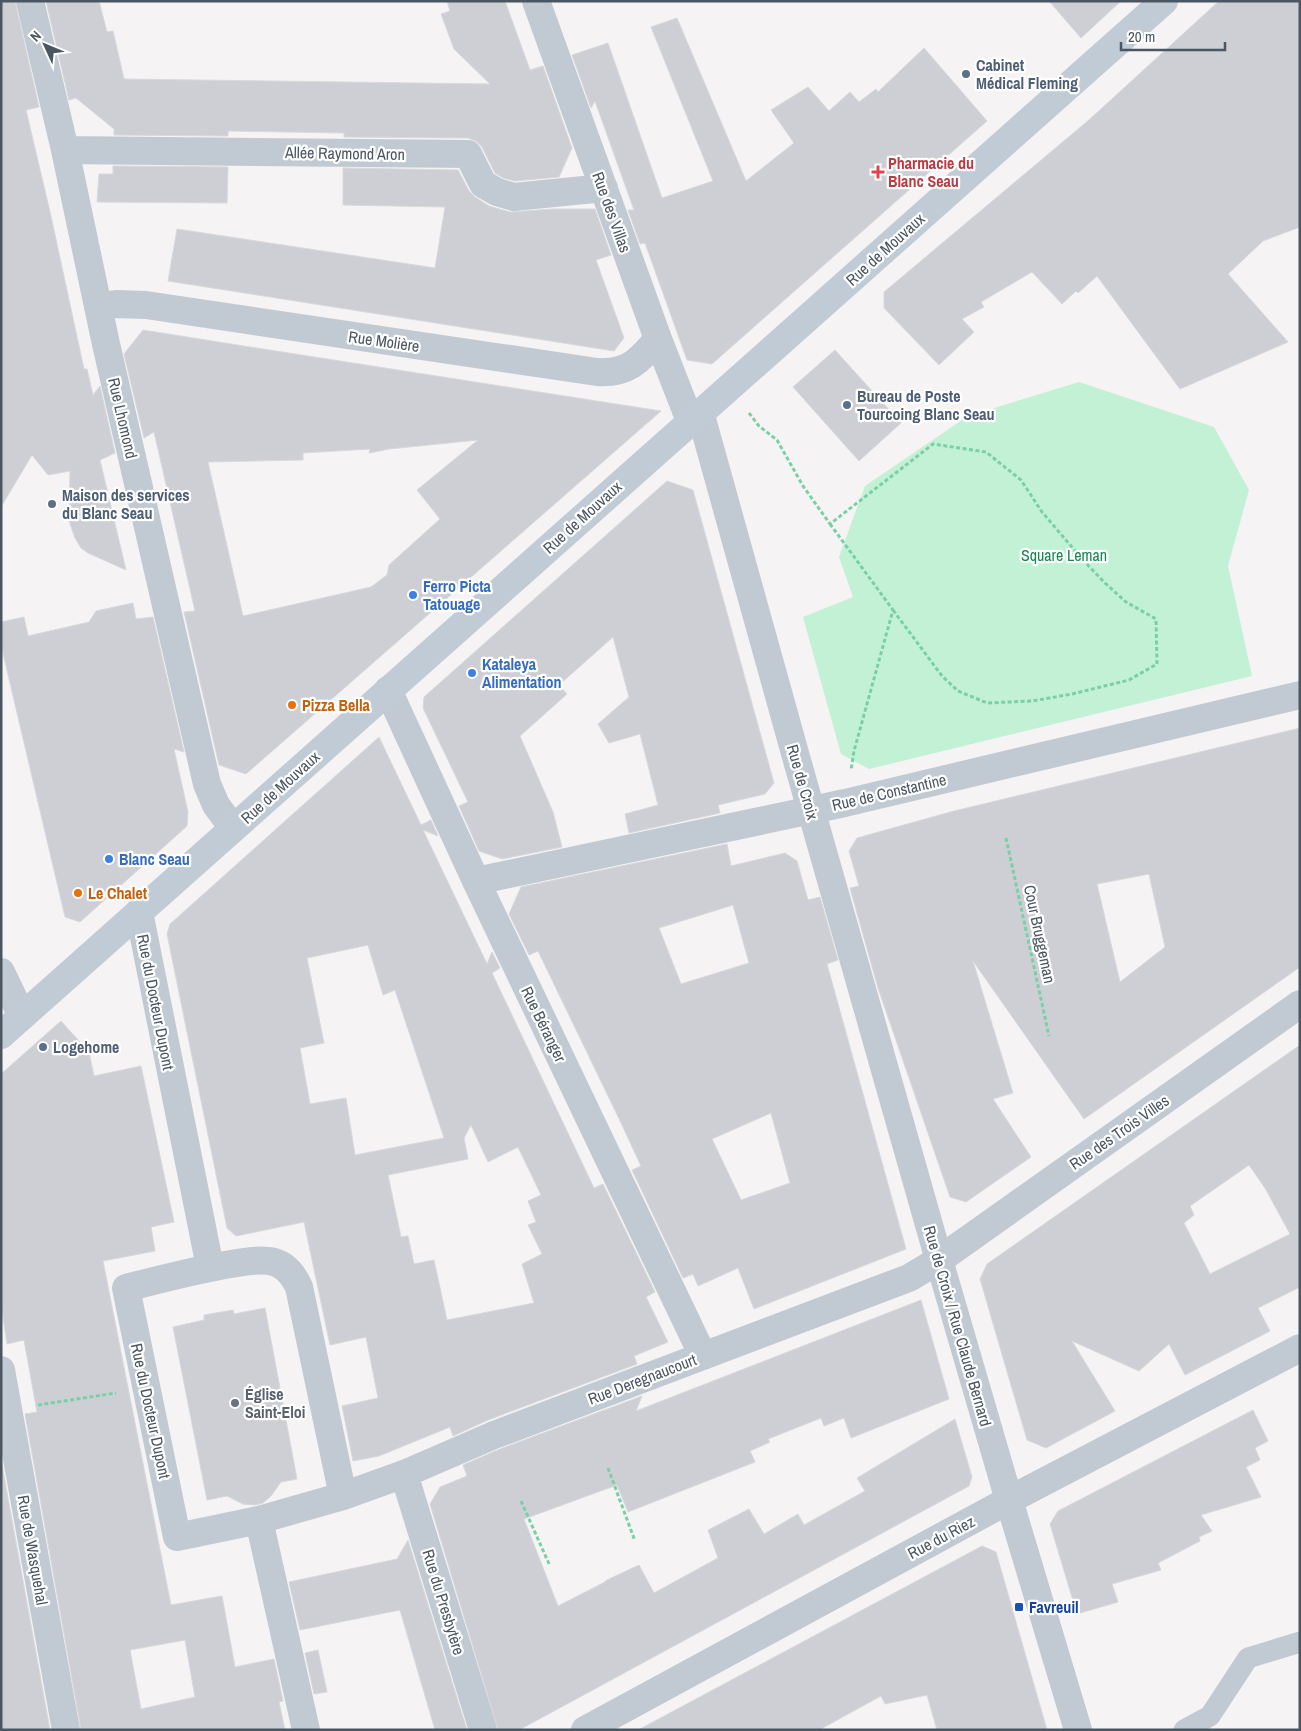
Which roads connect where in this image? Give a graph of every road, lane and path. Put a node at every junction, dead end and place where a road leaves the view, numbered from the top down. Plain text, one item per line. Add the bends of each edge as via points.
1 (30, 1) edge
2 (536, 1) edge
3 (1164, 1) edge
4 (65, 150) junction
5 (604, 188) junction
6 (98, 307) junction
7 (658, 339) junction
8 (730, 387) junction
9 (695, 417) junction
10 (830, 524) junction
11 (893, 610) junction
12 (388, 690) junction
13 (1300, 695) edge
14 (845, 803) junction
15 (812, 810) junction
16 (233, 828) junction
17 (1006, 838) dead end
18 (476, 881) junction
19 (138, 912) junction
20 (1, 972) edge
21 (1300, 1004) edge
22 (22, 1016) junction
23 (1, 1035) edge
24 (1049, 1036) dead end
25 (908, 1151) joint
26 (939, 1260) junction
27 (210, 1268) junction
28 (1300, 1348) edge
29 (703, 1356) junction
30 (1, 1370) edge
31 (147, 1388) junction
32 (8, 1410) junction
33 (608, 1468) dead end
34 (404, 1474) junction
35 (343, 1496) junction
36 (1009, 1500) junction
37 (521, 1501) dead end
38 (258, 1520) junction
39 (635, 1540) dead end
40 (550, 1566) dead end
41 (1300, 1642) edge
42 (66, 1730) edge
43 (306, 1730) edge
44 (484, 1730) edge
45 (585, 1730) edge
46 (1078, 1730) edge
47 (1184, 1730) edge

1 - 4 street, Rue Lhomond
2 - 5 street, Rue des Villas
3 - 8 main road, Rue de Mouvaux
4 - 5 street, Allée Raymond Aron via 468,154 483,184 497,192 514,196
4 - 6 street, Rue Lhomond
5 - 7 street, Rue des Villas
6 - 7 street, Rue Molière via 138,304 611,373 626,369 646,354
6 - 16 street, Rue Lhomond via 207,784 216,805
7 - 9 street, Rue des Villas
8 - 9 main road, Rue de Mouvaux
8 - 10 path via 759,426 777,440 803,486
9 - 12 main road, Rue de Mouvaux
9 - 15 street, Rue de Croix
10 - 11 path
10 - 11 path via 934,444 986,452 1021,480 1042,512 1105,583 1126,602 1156,619 1157,664 1129,680 1072,694 1032,701 987,703 958,691 942,676
11 - 14 path via 854,751
12 - 16 main road, Rue de Mouvaux
12 - 18 street, Rue Béranger
13 - 14 street, Rue de Constantine
14 - 15 street, Rue de Constantine
15 - 18 street, Rue de Constantine
15 - 25 street, Rue de Croix
16 - 19 main road, Rue de Mouvaux
17 - 24 path, Cour Bruggeman
18 - 29 street, Rue Béranger
19 - 22 main road, Rue de Mouvaux
19 - 27 street, Rue du Docteur Dupont
20 - 22 street
21 - 26 street, Rue des Trois Villes
22 - 23 main road, Rue de Mouvaux
25 - 26 street, Rue de Croix / Rue Claude Bernard
26 - 29 street, Rue Deregnaucourt via 909,1278
26 - 36 street, Rue de Croix / Rue Claude Bernard
27 - 31 street, Rue du Docteur Dupont via 126,1288
27 - 35 street, Rue du Docteur Dupont via 270,1261 283,1266 294,1276
28 - 36 street, Rue du Riez
29 - 34 street, Rue Deregnaucourt via 494,1435
30 - 32 street, Rue de Wasquehal
31 - 32 path
31 - 38 street, Rue du Docteur Dupont via 177,1537
32 - 42 street, Rue de Wasquehal
33 - 39 path
34 - 35 street, Rue Deregnaucourt
34 - 44 street, Rue du Presbytère
35 - 38 street, Rue du Docteur Dupont
36 - 45 street, Rue du Riez
36 - 46 street, Rue de Croix / Rue Claude Bernard
37 - 40 path
38 - 43 street
41 - 47 lane via 1248,1658 1210,1716

